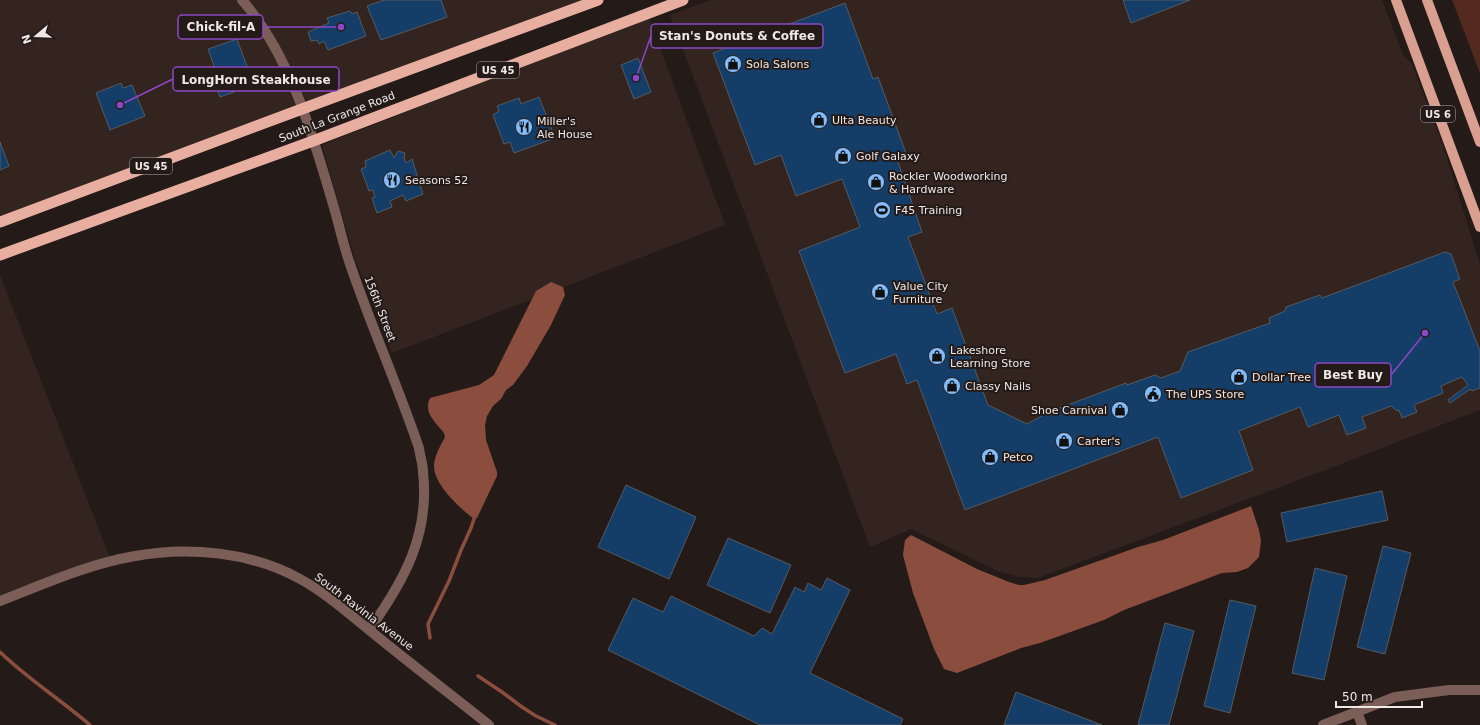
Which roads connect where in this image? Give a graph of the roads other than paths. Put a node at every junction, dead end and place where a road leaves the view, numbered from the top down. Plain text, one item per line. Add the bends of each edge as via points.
1 (242, 0) edge
2 (598, 0) edge
3 (683, 0) edge
4 (1396, 0) edge
5 (1427, 0) edge
6 (302, 109) junction
7 (313, 140) junction
8 (1480, 142) edge
9 (0, 222) edge
10 (1480, 227) edge
11 (0, 256) edge
12 (0, 601) edge
13 (369, 630) junction
14 (1480, 690) edge
15 (1357, 712) junction
16 (489, 725) edge
17 (1323, 725) edge
18 (1362, 725) edge

1 - 6 street, 156th Street via 255,14 273,42
2 - 6 highway, South La Grange Road / US 45
3 - 7 highway, South La Grange Road / US 45
4 - 10 main road, US 6
5 - 8 main road, US 6
6 - 7 street, 156th Street
6 - 9 highway, South La Grange Road / US 45
7 - 11 highway, South La Grange Road / US 45
7 - 13 street, 156th Street via 350,263 419,448 423,472 424,504 415,549 399,585
12 - 13 street, South Ravinia Avenue via 86,568 134,556 174,551 204,552 240,557 300,579 332,600
13 - 16 street, South Ravinia Avenue
14 - 15 street via 1449,690 1395,697
15 - 17 street
15 - 18 street

